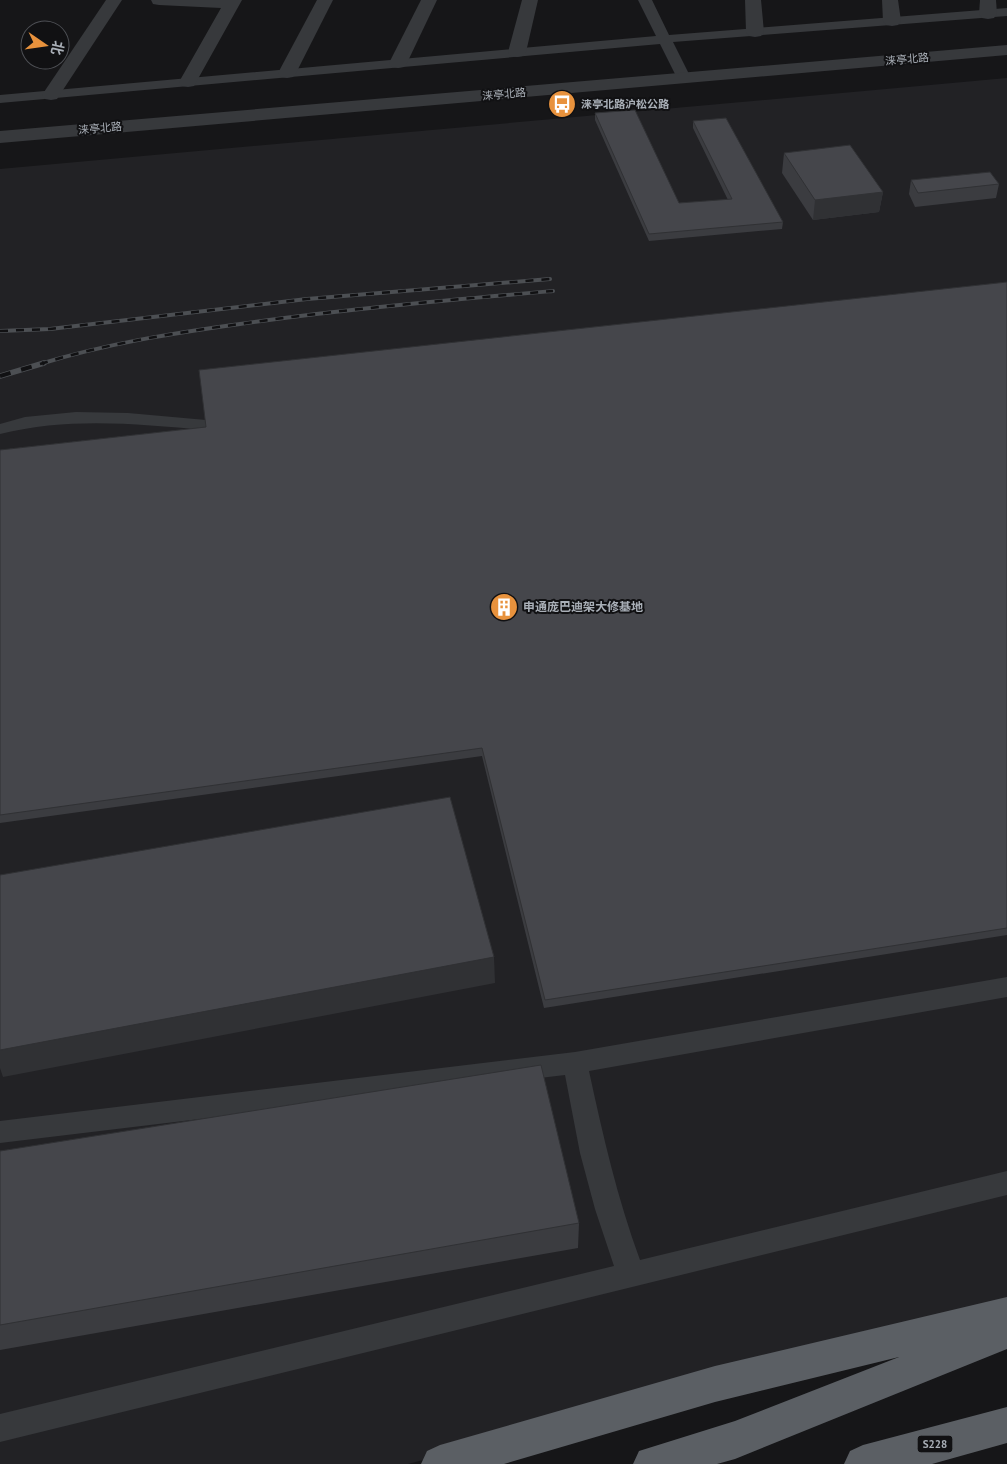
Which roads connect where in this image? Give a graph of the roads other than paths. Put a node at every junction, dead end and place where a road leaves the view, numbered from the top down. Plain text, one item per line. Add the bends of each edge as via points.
1 (114, 0) edge
2 (159, 0) edge
3 (325, 0) edge
4 (430, 0) edge
5 (530, 0) edge
6 (645, 0) edge
7 (753, 0) edge
8 (890, 0) edge
9 (233, 2) edge
10 (988, 7) edge
11 (1007, 12) edge
12 (892, 21) junction
13 (755, 32) junction
14 (664, 39) junction
15 (1007, 50) edge
16 (517, 52) junction
17 (398, 63) junction
18 (287, 73) junction
19 (684, 78) junction
20 (188, 82) junction
21 (52, 94) junction
22 (0, 99) edge
23 (0, 137) edge
24 (206, 425) edge
25 (0, 429) edge
26 (1007, 988) edge
27 (575, 1063) junction
28 (0, 1132) edge
29 (1007, 1183) edge
30 (631, 1274) junction
31 (1007, 1314) edge
32 (1007, 1332) edge
33 (1007, 1425) edge
34 (0, 1428) edge
35 (440, 1464) edge
36 (652, 1464) edge
37 (863, 1464) edge

1 - 21 street
2 - 9 street
3 - 18 street
4 - 17 street
5 - 16 street
6 - 14 lane
7 - 13 street
8 - 12 street
9 - 20 street
10 - 11 lane
10 - 12 lane
12 - 13 lane
13 - 14 lane
14 - 16 lane
14 - 19 lane
15 - 19 street, 涞亭北路
16 - 17 lane
17 - 18 lane
18 - 20 lane
19 - 23 street, 涞亭北路
20 - 21 lane
21 - 22 lane
24 - 25 lane via 79,416 43,419
26 - 27 lane
27 - 28 lane
27 - 30 lane via 608,1209
29 - 30 lane
30 - 34 lane
31 - 35 highway via 715,1384
32 - 36 highway via 735,1440
33 - 37 highway, S228

